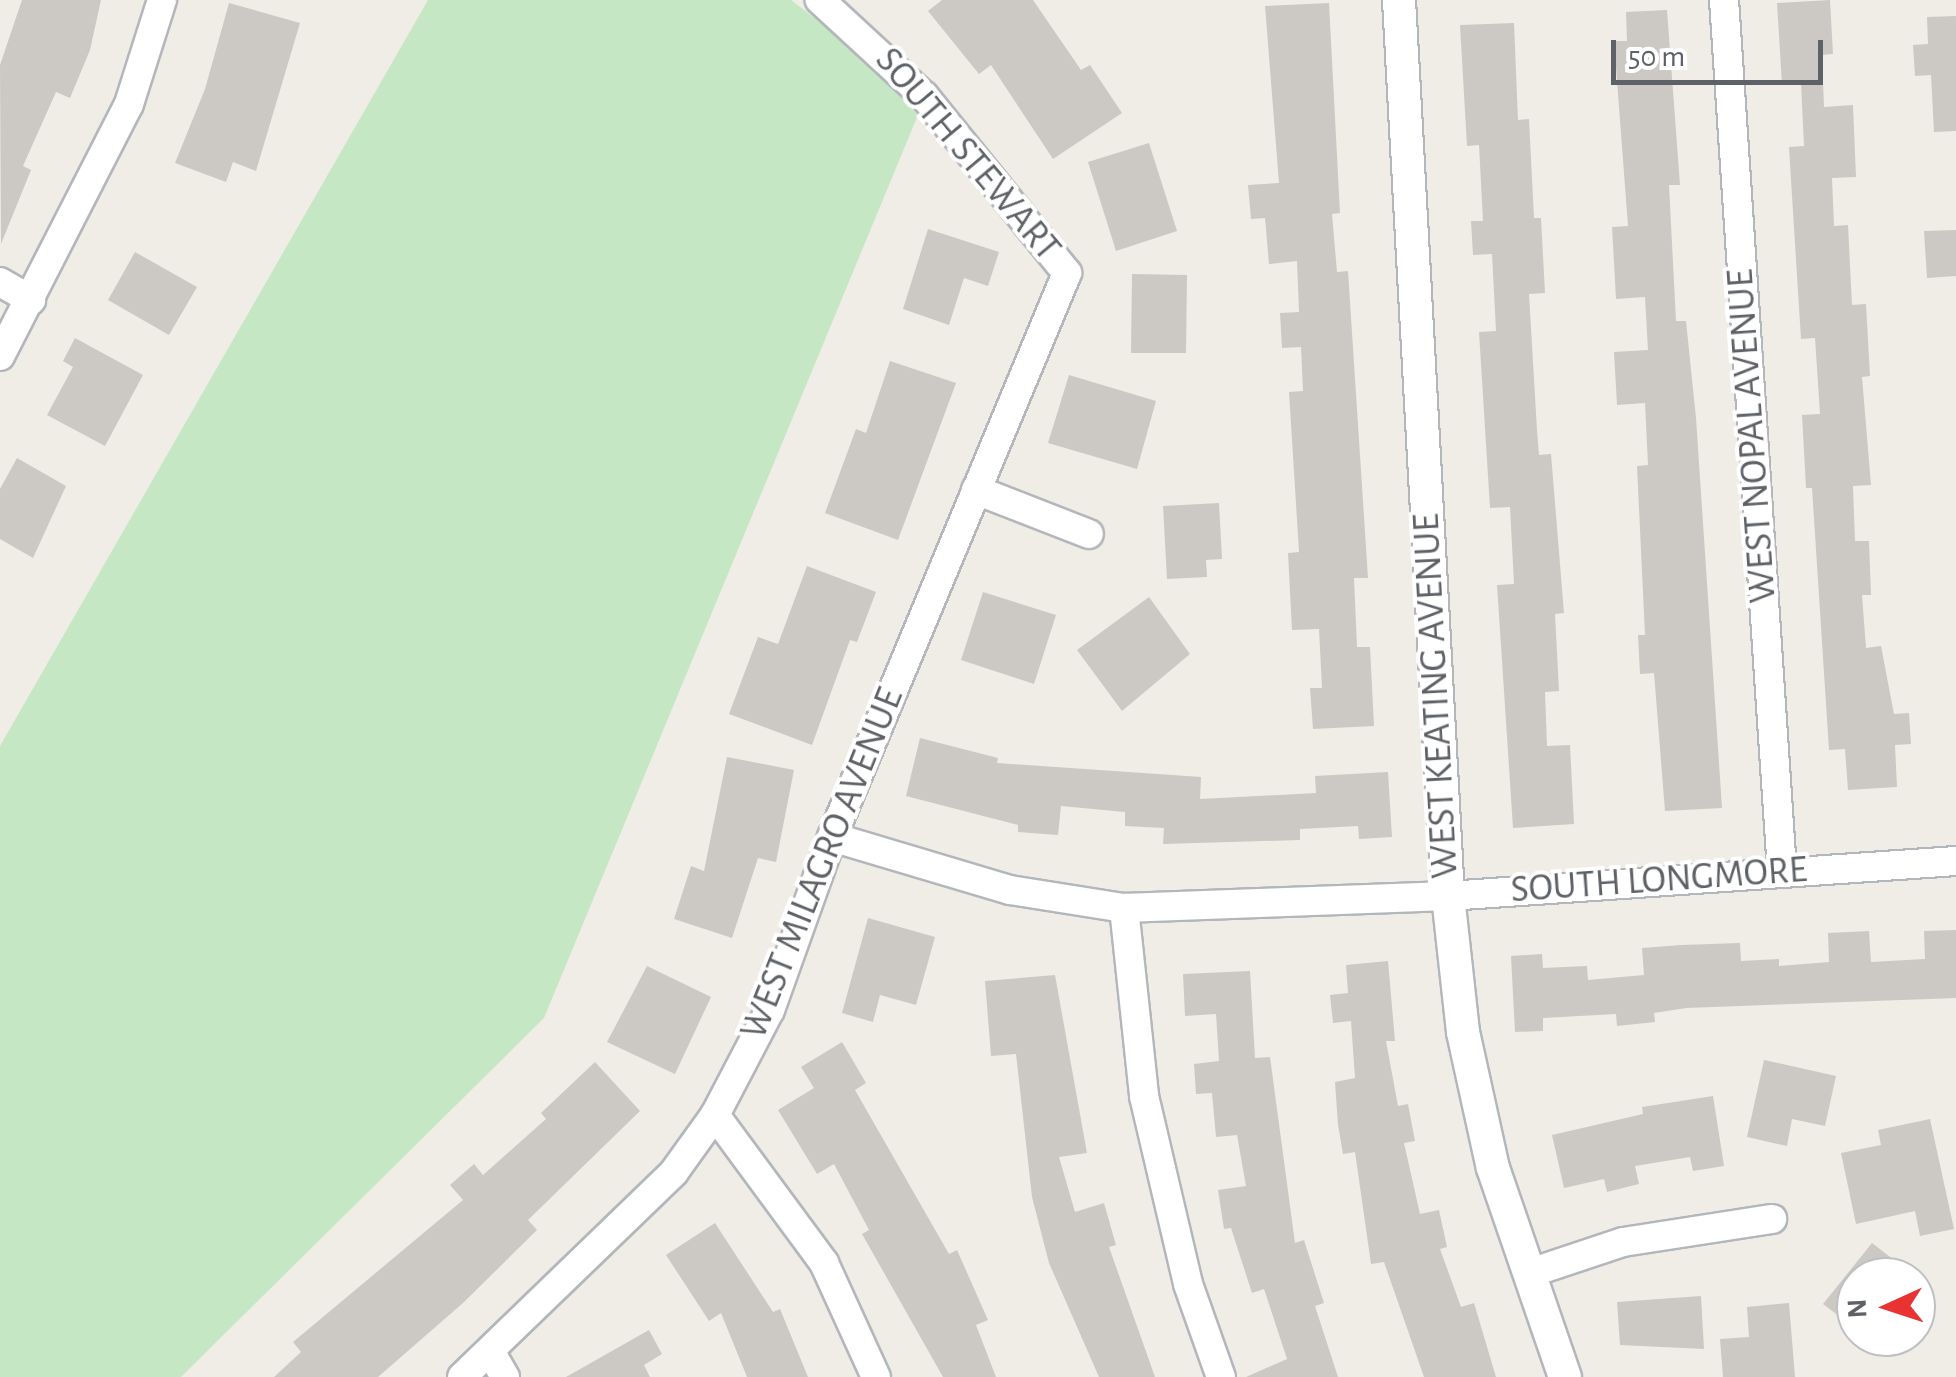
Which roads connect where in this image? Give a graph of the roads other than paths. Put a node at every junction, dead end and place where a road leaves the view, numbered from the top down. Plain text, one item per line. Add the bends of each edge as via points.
1 (162, 0) edge
2 (820, 0) edge
3 (1399, 0) edge
4 (1724, 0) edge
5 (1066, 273) joint
6 (0, 282) edge
7 (32, 300) junction
8 (0, 356) edge
9 (976, 490) junction
10 (1089, 534) dead end
11 (832, 836) junction
12 (1956, 861) edge
13 (1782, 872) junction
14 (1448, 896) junction
15 (1124, 908) junction
16 (714, 1115) junction
17 (1772, 1219) dead end
18 (1530, 1273) junction
19 (490, 1352) junction
20 (462, 1377) edge
21 (505, 1377) edge
22 (876, 1377) edge
23 (1221, 1377) edge
24 (1565, 1377) edge

1 - 7 street via 130,104
2 - 5 street, SOUTH STEWART via 924,96
3 - 14 street, WEST KEATING AVENUE
4 - 13 street, WEST NOPAL AVENUE
5 - 9 street, WEST MILAGRO AVENUE
6 - 7 street
7 - 8 street
9 - 10 street
9 - 11 street, WEST MILAGRO AVENUE
11 - 15 street, SOUTH LONGMORE via 1010,890
11 - 16 street, WEST MILAGRO AVENUE via 770,1010
12 - 13 street, SOUTH LONGMORE
13 - 14 street, SOUTH LONGMORE
14 - 15 street, SOUTH LONGMORE
14 - 18 street, WEST KEATING AVENUE via 1474,1096
15 - 23 street via 1144,1096 1188,1284
16 - 19 street, WEST MILAGRO AVENUE via 674,1172
16 - 22 street via 824,1262
17 - 18 street via 1623,1242
18 - 24 street, WEST KEATING AVENUE
19 - 20 street, WEST MILAGRO AVENUE
19 - 21 street

